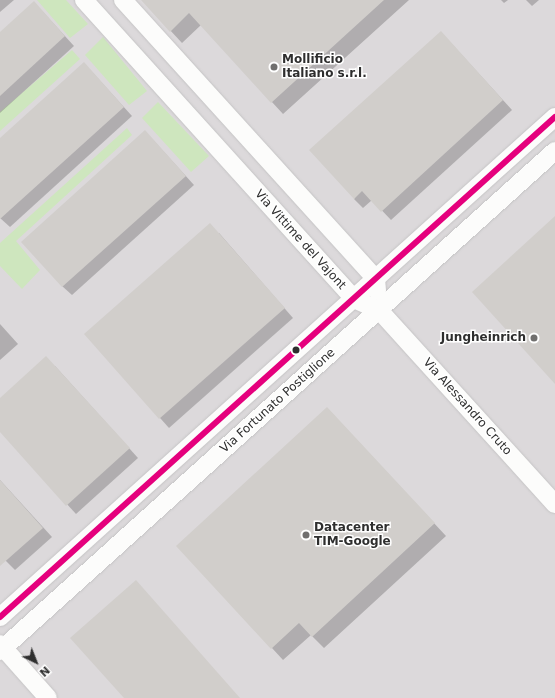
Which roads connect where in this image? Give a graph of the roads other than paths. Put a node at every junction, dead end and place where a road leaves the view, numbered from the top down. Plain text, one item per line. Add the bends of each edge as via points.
1 (84, 0) edge
2 (123, 0) edge
3 (215, 102) junction
4 (555, 117) edge
5 (193, 121) junction
6 (555, 151) edge
7 (376, 279) junction
8 (354, 299) junction
9 (379, 310) junction
10 (555, 504) edge
11 (0, 617) edge
12 (1, 648) edge
13 (48, 698) edge

1 - 5 street, Via Vittime del Vajont
2 - 3 street
3 - 5 street
3 - 7 street
4 - 7 street, Via Fortunato Postiglione
5 - 8 street, Via Vittime del Vajont
6 - 9 street, Via Fortunato Postiglione
7 - 8 street, Via Fortunato Postiglione
7 - 9 street
8 - 9 street, Via Vittime del Vajont
8 - 11 street, Via Fortunato Postiglione
9 - 10 street, Via Alessandro Cruto
9 - 12 street, Via Fortunato Postiglione
12 - 13 street

